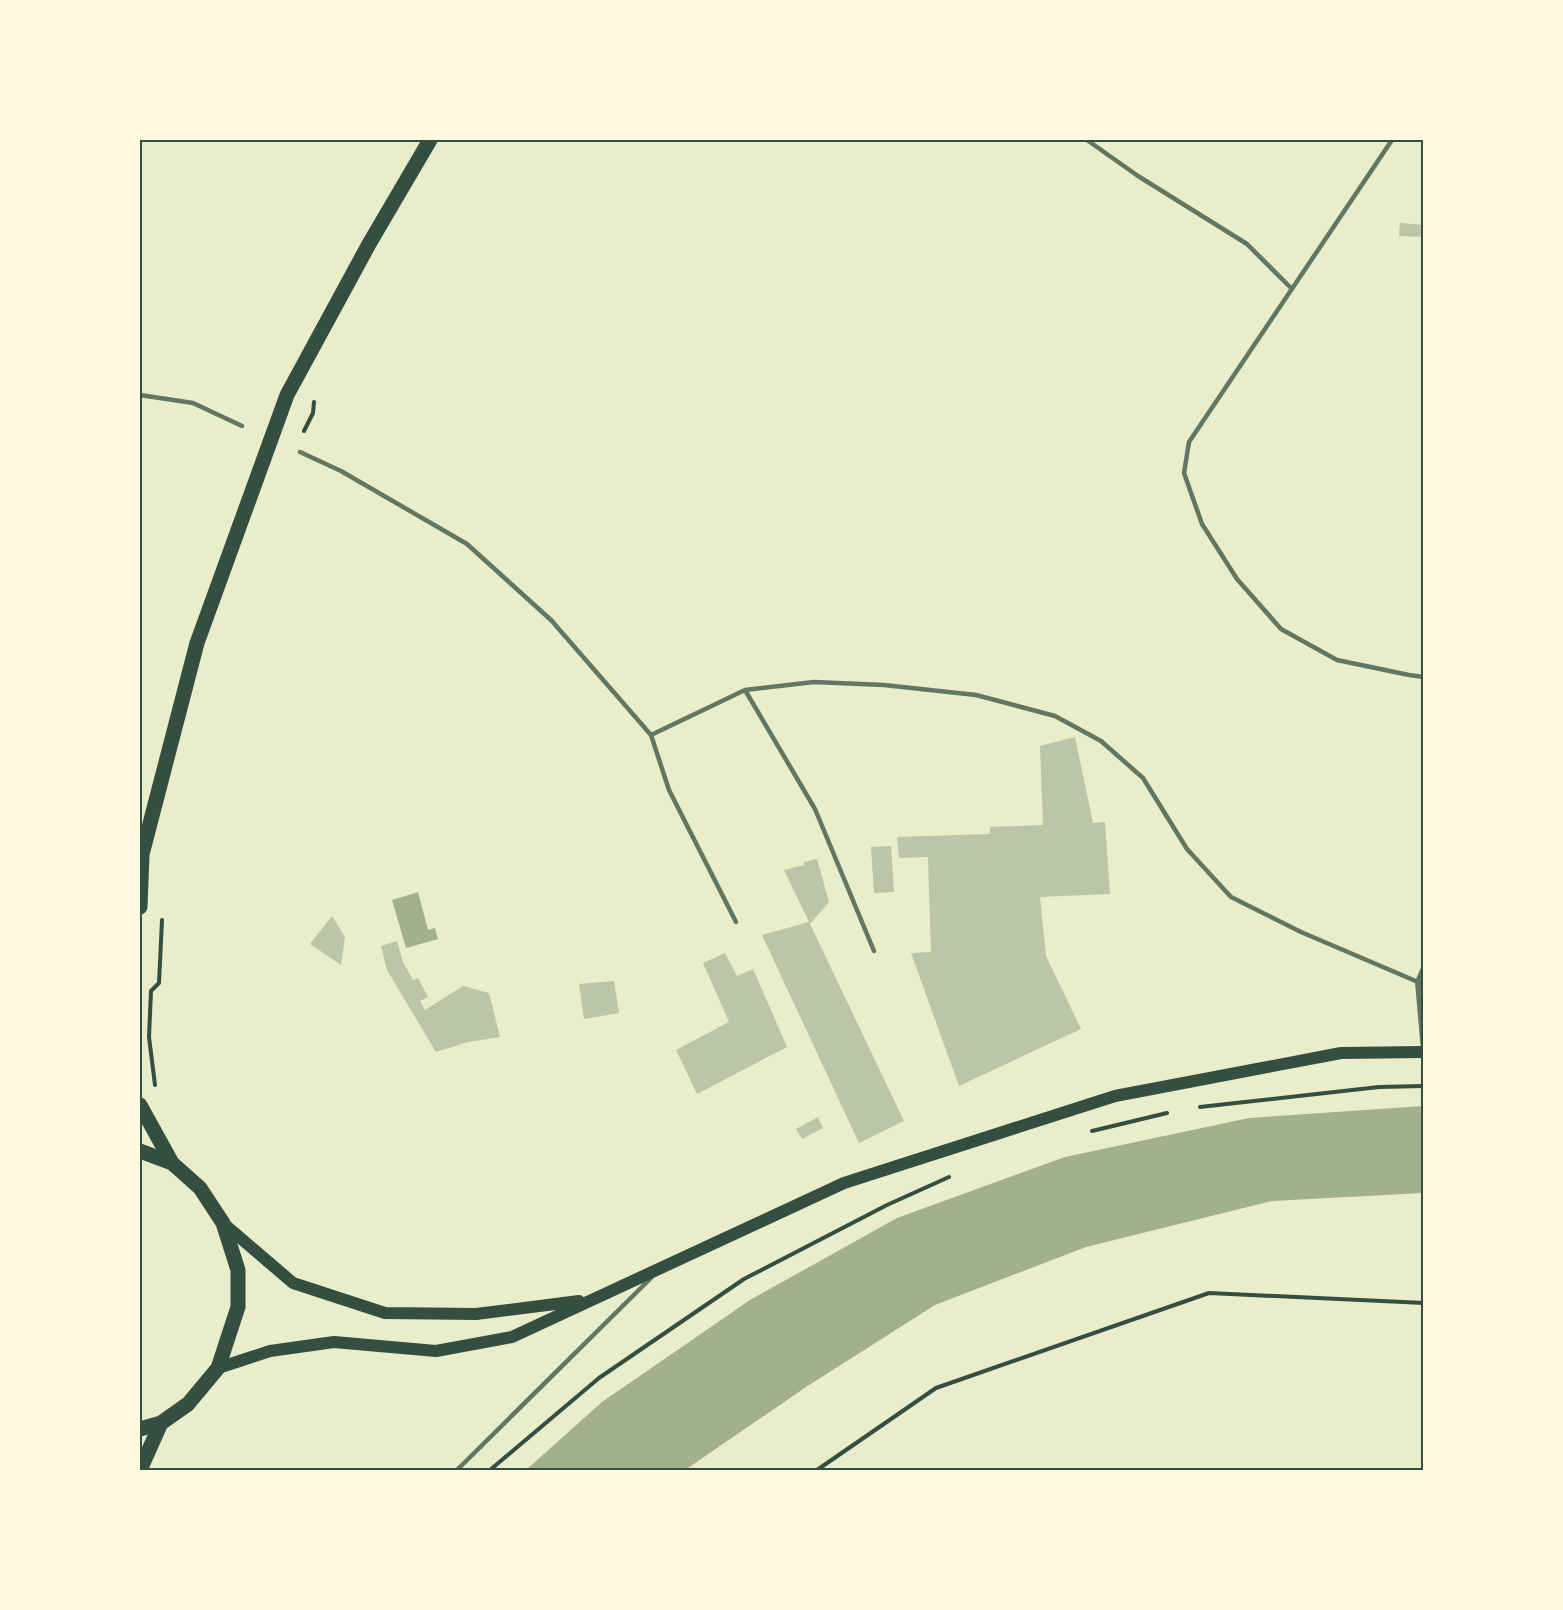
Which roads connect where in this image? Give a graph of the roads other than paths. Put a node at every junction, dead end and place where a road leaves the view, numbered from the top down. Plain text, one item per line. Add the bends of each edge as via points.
1 (430, 140) edge
2 (1087, 140) edge
3 (1392, 140) edge
4 (1291, 288) junction
5 (140, 395) edge
6 (242, 426) dead end
7 (300, 452) dead end
8 (1424, 676) edge
9 (745, 690) junction
10 (651, 735) junction
11 (141, 859) edge
12 (140, 907) edge
13 (736, 922) dead end
14 (874, 951) dead end
15 (1424, 968) edge
16 (1418, 982) junction
17 (1424, 1052) edge
18 (140, 1105) edge
19 (140, 1151) edge
20 (172, 1163) junction
21 (224, 1223) junction
22 (661, 1268) junction
23 (592, 1299) junction
24 (218, 1368) junction
25 (161, 1423) junction
26 (140, 1429) edge
27 (140, 1470) edge
28 (457, 1470) edge

1 - 11 main road via 287,395 197,643
2 - 4 lane via 1247,244
3 - 4 lane
4 - 8 lane via 1189,442 1184,472 1194,504 1202,525 1238,579 1281,629 1337,660
5 - 6 lane via 193,403
7 - 10 lane via 341,471 467,544 551,620
9 - 10 lane
9 - 14 lane via 815,809
9 - 16 lane via 814,682 884,685 976,695 1055,716 1101,741 1143,778 1187,849 1231,897
10 - 13 lane via 669,790
11 - 12 main road
15 - 16 street
16 - 17 street
17 - 22 main road via 1341,1053 1115,1096 844,1183
18 - 20 main road
19 - 20 main road
20 - 21 main road via 200,1188
21 - 23 main road via 293,1283 385,1313 476,1314
21 - 24 main road via 238,1270 238,1307
22 - 23 main road
22 - 28 lane
23 - 24 main road via 512,1337 436,1351 334,1342 270,1351
24 - 25 main road via 188,1404
25 - 26 main road
25 - 27 main road

